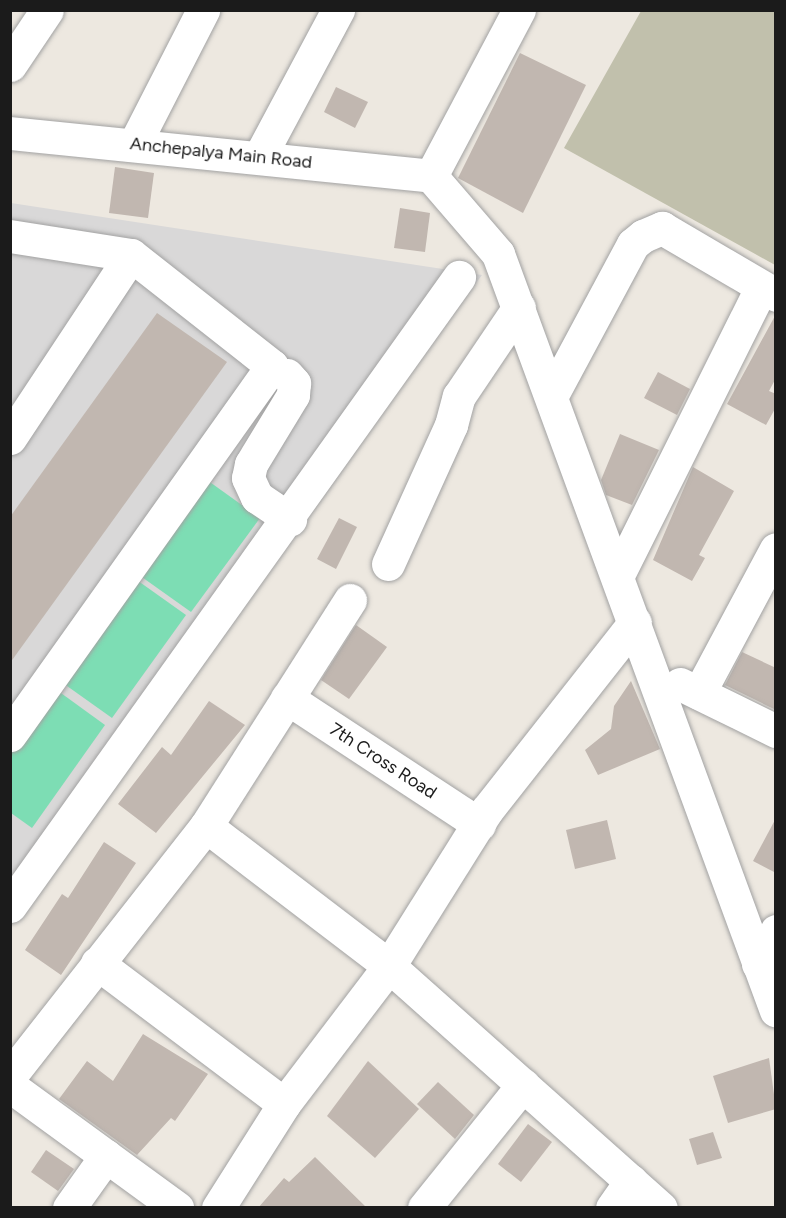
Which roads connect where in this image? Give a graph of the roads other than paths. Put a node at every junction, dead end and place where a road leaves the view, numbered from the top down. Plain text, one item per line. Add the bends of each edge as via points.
1 (47, 10) edge
2 (338, 10) edge
3 (519, 10) edge
4 (193, 14) edge
5 (10, 65) edge
6 (10, 133) edge
7 (134, 145) junction
8 (260, 156) junction
9 (431, 176) junction
10 (10, 236) edge
11 (130, 255) junction
12 (459, 277) dead end
13 (768, 292) edge
14 (519, 307) junction
15 (287, 375) dead end
16 (552, 395) junction
17 (10, 438) edge
18 (290, 519) junction
19 (776, 549) edge
20 (388, 564) dead end
21 (618, 575) junction
22 (350, 600) dead end
23 (635, 622) junction
24 (651, 670) junction
25 (699, 693) junction
26 (287, 698) junction
27 (14, 727) edge
28 (776, 731) edge
29 (478, 824) junction
30 (206, 826) junction
31 (10, 906) edge
32 (776, 930) edge
33 (97, 963) junction
34 (758, 964) junction
35 (388, 966) junction
36 (776, 1011) edge
37 (10, 1076) edge
38 (523, 1085) junction
39 (10, 1086) edge
40 (284, 1104) junction
41 (106, 1156) junction
42 (631, 1181) junction
43 (69, 1208) edge
44 (177, 1208) edge
45 (218, 1208) edge
46 (424, 1208) edge
47 (612, 1208) edge
48 (661, 1208) edge

1 - 5 street
2 - 8 street
3 - 9 street
4 - 7 street
6 - 7 street, Anchepalya Main Road
7 - 8 street, Anchepalya Main Road
8 - 9 street, Anchepalya Main Road
9 - 14 street via 498,254
10 - 11 street
11 - 17 street
11 - 27 street via 272,366
12 - 18 street
13 - 16 street via 662,228 643,236 633,244
13 - 21 street
14 - 16 street
14 - 20 street via 459,396 451,425
15 - 18 street via 294,383 293,395 248,478 257,497
16 - 21 street
18 - 31 street
19 - 25 street
21 - 23 street
22 - 26 street
23 - 24 street
23 - 29 street
24 - 25 street
24 - 34 street
25 - 28 street
26 - 29 street, 7th Cross Road
26 - 30 street
29 - 35 street
30 - 33 street
30 - 35 street
32 - 34 street
33 - 37 street
33 - 40 street
34 - 36 street
35 - 38 street
35 - 40 street
38 - 42 street
38 - 46 street
39 - 41 street
40 - 45 street
41 - 43 street
41 - 44 street
42 - 47 street
42 - 48 street

